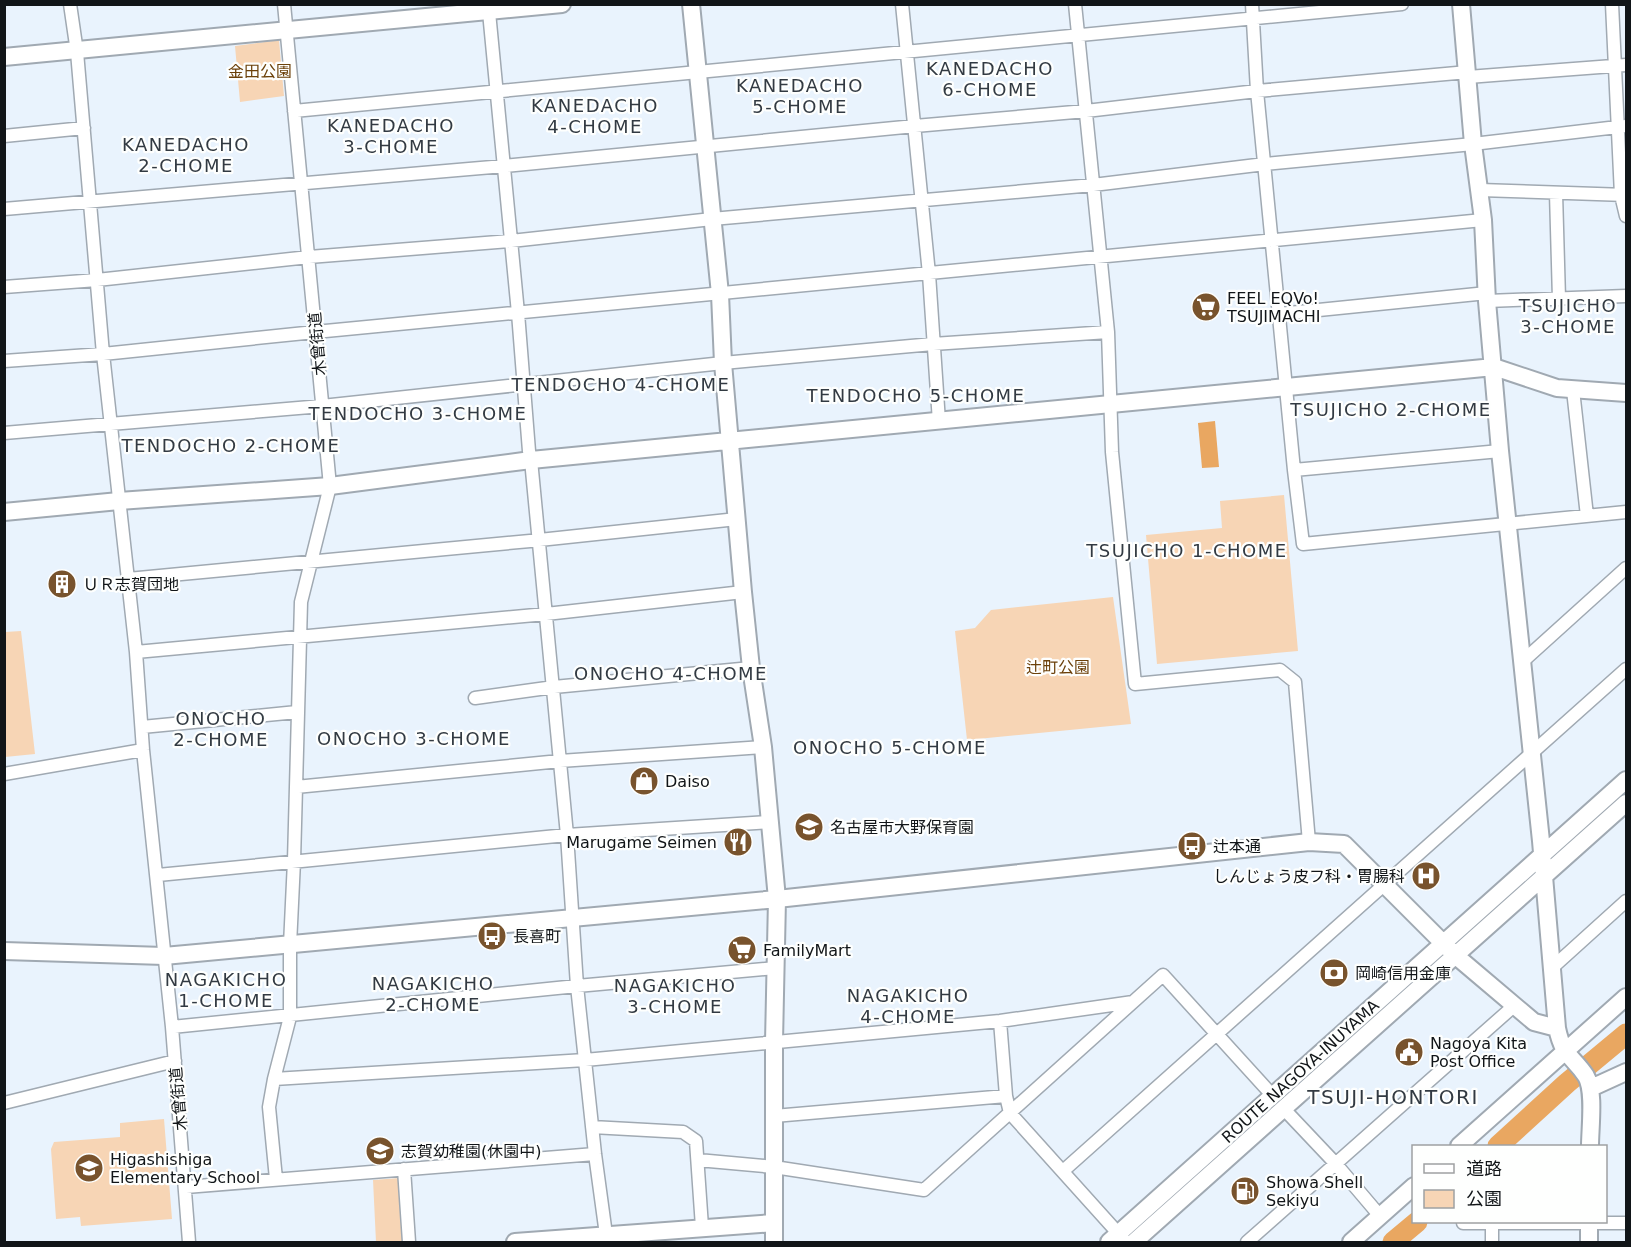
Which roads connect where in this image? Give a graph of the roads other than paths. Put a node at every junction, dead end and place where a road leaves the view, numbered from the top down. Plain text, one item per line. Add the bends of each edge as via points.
1 (70, 4) edge
2 (284, 4) edge
3 (562, 4) edge
4 (691, 4) edge
5 (902, 4) edge
6 (1075, 4) edge
7 (1252, 4) edge
8 (1402, 4) edge
9 (1461, 4) edge
10 (1611, 4) edge
11 (489, 8) edge
12 (411, 12) edge
13 (1253, 20) junction
14 (286, 31) junction
15 (1079, 37) junction
16 (77, 52) junction
17 (909, 53) junction
18 (4, 57) edge
19 (1621, 65) edge
20 (698, 71) junction
21 (1468, 75) junction
22 (1257, 91) junction
23 (497, 92) junction
24 (294, 111) junction
25 (1086, 111) junction
26 (915, 126) junction
27 (1622, 126) edge
28 (84, 128) junction
29 (4, 136) edge
30 (1473, 144) junction
31 (705, 146) junction
32 (1265, 164) junction
33 (504, 166) junction
34 (302, 184) junction
35 (1093, 185) junction
36 (1480, 190) junction
37 (1556, 193) junction
38 (1624, 195) edge
39 (91, 201) junction
40 (921, 201) junction
41 (4, 209) edge
42 (1626, 216) edge
43 (712, 219) junction
44 (1483, 220) junction
45 (511, 240) junction
46 (1272, 240) junction
47 (309, 257) junction
48 (1100, 257) junction
49 (929, 274) junction
50 (96, 280) junction
51 (4, 287) edge
52 (720, 294) junction
53 (1626, 296) edge
54 (1487, 297) junction
55 (1559, 299) junction
56 (518, 313) junction
57 (1279, 314) junction
58 (315, 332) junction
59 (1108, 332) junction
60 (933, 344) junction
61 (103, 354) junction
62 (4, 361) edge
63 (723, 363) junction
64 (1494, 368) junction
65 (523, 386) junction
66 (1286, 387) junction
67 (1573, 390) junction
68 (1626, 393) edge
69 (1111, 404) junction
70 (322, 406) junction
71 (111, 422) junction
72 (939, 422) junction
73 (4, 433) edge
74 (729, 442) junction
75 (1500, 452) junction
76 (531, 460) junction
77 (1294, 470) junction
78 (330, 486) junction
79 (119, 501) junction
80 (4, 512) edge
81 (1626, 512) edge
82 (1587, 516) junction
83 (737, 519) junction
84 (1508, 524) junction
85 (539, 540) junction
86 (310, 562) junction
87 (1626, 568) edge
88 (128, 579) junction
89 (743, 592) junction
90 (546, 614) junction
91 (301, 636) junction
92 (136, 652) junction
93 (1522, 662) junction
94 (751, 668) junction
95 (1626, 669) edge
96 (554, 687) junction
97 (475, 698) dead end
98 (297, 712) junction
99 (142, 727) junction
100 (763, 747) junction
101 (143, 750) junction
102 (1532, 753) junction
103 (560, 761) junction
104 (4, 774) edge
105 (1626, 780) edge
106 (296, 787) junction
107 (1626, 803) edge
108 (770, 822) junction
109 (567, 835) junction
110 (1309, 842) junction
111 (1542, 856) junction
112 (294, 861) junction
113 (158, 875) junction
114 (1543, 878) junction
115 (1385, 885) junction
116 (777, 899) junction
117 (1626, 901) edge
118 (573, 918) junction
119 (1444, 943) junction
120 (290, 945) junction
121 (4, 951) edge
122 (164, 956) junction
123 (1456, 956) junction
124 (776, 968) junction
125 (1553, 968) junction
126 (577, 986) junction
127 (1626, 997) edge
128 (1133, 1002) junction
129 (1515, 1005) junction
130 (290, 1017) junction
131 (1000, 1020) junction
132 (172, 1027) junction
133 (1557, 1028) junction
134 (1217, 1034) junction
135 (774, 1042) junction
136 (1568, 1056) junction
137 (585, 1060) junction
138 (175, 1061) junction
139 (1626, 1072) edge
140 (274, 1079) junction
141 (1588, 1082) junction
142 (1272, 1095) junction
143 (1006, 1096) junction
144 (4, 1103) edge
145 (1283, 1108) junction
146 (1010, 1113) junction
147 (774, 1116) junction
148 (592, 1127) junction
149 (1460, 1145) edge
150 (1590, 1145) edge
151 (595, 1154) junction
152 (698, 1160) junction
153 (1335, 1163) junction
154 (774, 1167) junction
155 (404, 1169) junction
156 (1063, 1171) junction
157 (276, 1179) junction
158 (186, 1187) junction
159 (1412, 1187) edge
160 (1380, 1216) junction
161 (1607, 1222) edge
162 (774, 1223) junction
163 (1463, 1223) edge
164 (1540, 1223) edge
165 (1589, 1223) edge
166 (1626, 1223) edge
167 (1492, 1224) junction
168 (702, 1227) junction
169 (606, 1239) edge
170 (1118, 1239) edge
171 (189, 1242) edge
172 (410, 1242) edge
173 (515, 1242) edge
174 (774, 1242) edge
175 (1134, 1242) edge
176 (1247, 1242) edge
177 (1351, 1242) edge
178 (1492, 1242) edge
179 (1589, 1242) edge

1 - 16 street, 木曾街道
2 - 14 street, 木曾街道
3 - 11 street
4 - 20 street
5 - 17 street
6 - 15 street
7 - 13 street
8 - 13 street
9 - 21 street
10 - 19 street
11 - 12 street
11 - 23 street
12 - 14 street
13 - 15 street
13 - 22 street
14 - 16 street
14 - 24 street, 木曾街道
15 - 17 street
15 - 25 street
16 - 18 street
16 - 28 street, 木曾街道
17 - 20 street
17 - 26 street
19 - 21 street
19 - 27 street
20 - 23 street
20 - 31 street
21 - 22 street
21 - 30 street
22 - 25 street
22 - 32 street
23 - 24 street
23 - 33 street
24 - 34 street, 木曾街道
25 - 26 street
25 - 35 street
26 - 31 street
26 - 40 street
27 - 30 street
27 - 38 street
28 - 29 street
28 - 39 street, 木曾街道
30 - 32 street
30 - 36 street
31 - 33 street
31 - 43 street
32 - 35 street
32 - 46 street
33 - 34 street
33 - 45 street
34 - 39 street
34 - 47 street, 木曾街道
35 - 40 street
35 - 48 street
36 - 37 street
36 - 44 street
37 - 38 street
37 - 55 street
38 - 42 street
39 - 41 street
39 - 50 street, 木曾街道
40 - 43 street
40 - 49 street
43 - 45 street
43 - 52 street
44 - 46 street
44 - 54 street
45 - 47 street
45 - 56 street
46 - 48 street
46 - 57 street
47 - 50 street
47 - 58 street, 木曾街道
48 - 49 street
48 - 59 street
49 - 52 street
49 - 60 street
50 - 51 street
50 - 61 street, 木曾街道
52 - 56 street
52 - 63 street
53 - 55 street
54 - 55 street
54 - 57 street
54 - 64 street
56 - 58 street
56 - 65 street
57 - 66 street
58 - 61 street
58 - 70 street, 木曾街道
59 - 60 street
59 - 69 street
60 - 63 street
60 - 72 street
61 - 62 street
61 - 71 street, 木曾街道
63 - 65 street
63 - 74 street
64 - 66 street
64 - 67 street
64 - 75 street
65 - 70 street
65 - 76 street
66 - 69 street
66 - 77 street
67 - 68 street
67 - 82 street
69 - 72 street
69 - 110 street via 1112,452 1135,684 1280,670 1295,682
70 - 71 street
70 - 78 street, 木曾街道
71 - 73 street
71 - 79 street, 木曾街道
72 - 74 street
74 - 76 street
74 - 83 street
75 - 77 street
75 - 84 street
76 - 78 street
76 - 85 street
77 - 84 street via 1303,544
78 - 79 street
78 - 86 street, 木曾街道
79 - 80 street
79 - 88 street, 木曾街道
81 - 82 street
82 - 84 street
83 - 85 street
83 - 89 street
84 - 93 street
85 - 86 street
85 - 90 street
86 - 88 street
86 - 91 street, 木曾街道 via 301,602
87 - 93 street
88 - 92 street, 木曾街道
89 - 90 street
89 - 94 street
90 - 91 street
90 - 96 street
91 - 92 street
91 - 98 street, 木曾街道
92 - 99 street, 木曾街道
93 - 102 street
94 - 96 street
94 - 100 street
95 - 102 street
96 - 97 street
96 - 103 street
98 - 99 street
98 - 106 street, 木曾街道
99 - 101 street, 木曾街道
100 - 103 street
100 - 108 street
101 - 104 street
101 - 113 street, 木曾街道
102 - 111 street
102 - 115 street
103 - 106 street
103 - 109 street
105 - 111 street, ROUTE NAGOYA-INUYAMA
106 - 112 street, 木曾街道
107 - 114 street, ROUTE NAGOYA-INUYAMA
108 - 109 street
108 - 116 street
109 - 112 street
109 - 118 street
110 - 115 street via 1344,844
110 - 116 street
111 - 114 street
111 - 119 street, ROUTE NAGOYA-INUYAMA
112 - 113 street
112 - 120 street, 木曾街道
113 - 122 street, 木曾街道
114 - 123 street, ROUTE NAGOYA-INUYAMA
114 - 125 street
115 - 119 street
115 - 134 street
116 - 118 street
116 - 124 street
117 - 125 street
118 - 120 street
118 - 126 street
119 - 123 street
119 - 142 street, ROUTE NAGOYA-INUYAMA
120 - 122 street
120 - 130 street, 木曾街道
121 - 122 street
122 - 132 street, 木曾街道
123 - 129 street
123 - 145 street, ROUTE NAGOYA-INUYAMA
124 - 126 street
124 - 135 street
125 - 133 street
126 - 130 street
126 - 137 street
127 - 136 street
128 - 131 street
128 - 134 street via 1163,975
128 - 146 street
129 - 133 street via 1534,1022
129 - 153 street
130 - 132 street
130 - 140 street, 木曾街道
131 - 135 street
131 - 143 street
132 - 138 street, 木曾街道
133 - 136 street
134 - 142 street
134 - 156 street
135 - 137 street
135 - 147 street
136 - 141 street
136 - 149 street
137 - 140 street
137 - 148 street
138 - 144 street
138 - 158 street, 木曾街道
139 - 141 street
140 - 157 street, 木曾街道 via 269,1107
141 - 150 street
142 - 170 street, ROUTE NAGOYA-INUYAMA
143 - 146 street
143 - 147 street
145 - 153 street
145 - 175 street, ROUTE NAGOYA-INUYAMA
146 - 154 street via 924,1190
146 - 156 street
147 - 154 street
148 - 151 street
148 - 152 street via 683,1132 696,1141
151 - 155 street
151 - 169 street
152 - 154 street
152 - 168 street
153 - 160 street
153 - 176 street
154 - 162 street
155 - 157 street
155 - 172 street
156 - 170 street
157 - 158 street
158 - 171 street, 木曾街道
159 - 160 street
160 - 177 street
161 - 166 street
162 - 168 street
162 - 174 street
163 - 167 street
164 - 167 street
165 - 179 street
167 - 178 street
168 - 169 street
169 - 173 street

